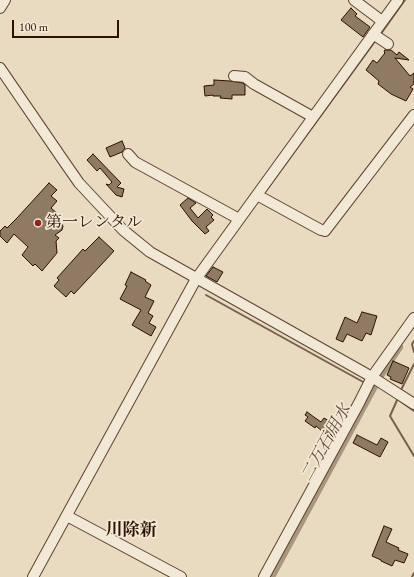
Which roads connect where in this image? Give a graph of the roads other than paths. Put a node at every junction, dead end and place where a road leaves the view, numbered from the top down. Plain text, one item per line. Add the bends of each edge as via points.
1 (5, 0) edge
2 (354, 0) edge
3 (398, 0) edge
4 (0, 8) edge
5 (382, 21) junction
6 (373, 34) junction
7 (388, 44) dead end
8 (0, 68) edge
9 (234, 76) dead end
10 (414, 115) edge
11 (313, 117) junction
12 (128, 154) dead end
13 (257, 195) junction
14 (239, 219) junction
15 (196, 279) junction
16 (414, 318) edge
17 (372, 376) junction
18 (414, 404) edge
19 (67, 516) junction
20 (33, 577) edge
21 (181, 577) edge
22 (264, 577) edge

1 - 4 street
2 - 5 street
3 - 5 street
5 - 6 street
6 - 7 street
6 - 11 street
8 - 15 street via 79,183 107,214 122,230 150,252
9 - 11 street via 245,77
10 - 13 street via 325,231
11 - 13 street
12 - 14 street via 135,162
13 - 14 street
14 - 15 street
15 - 17 street
15 - 19 street
16 - 17 street
17 - 18 street
17 - 22 street
19 - 20 street
19 - 21 street

